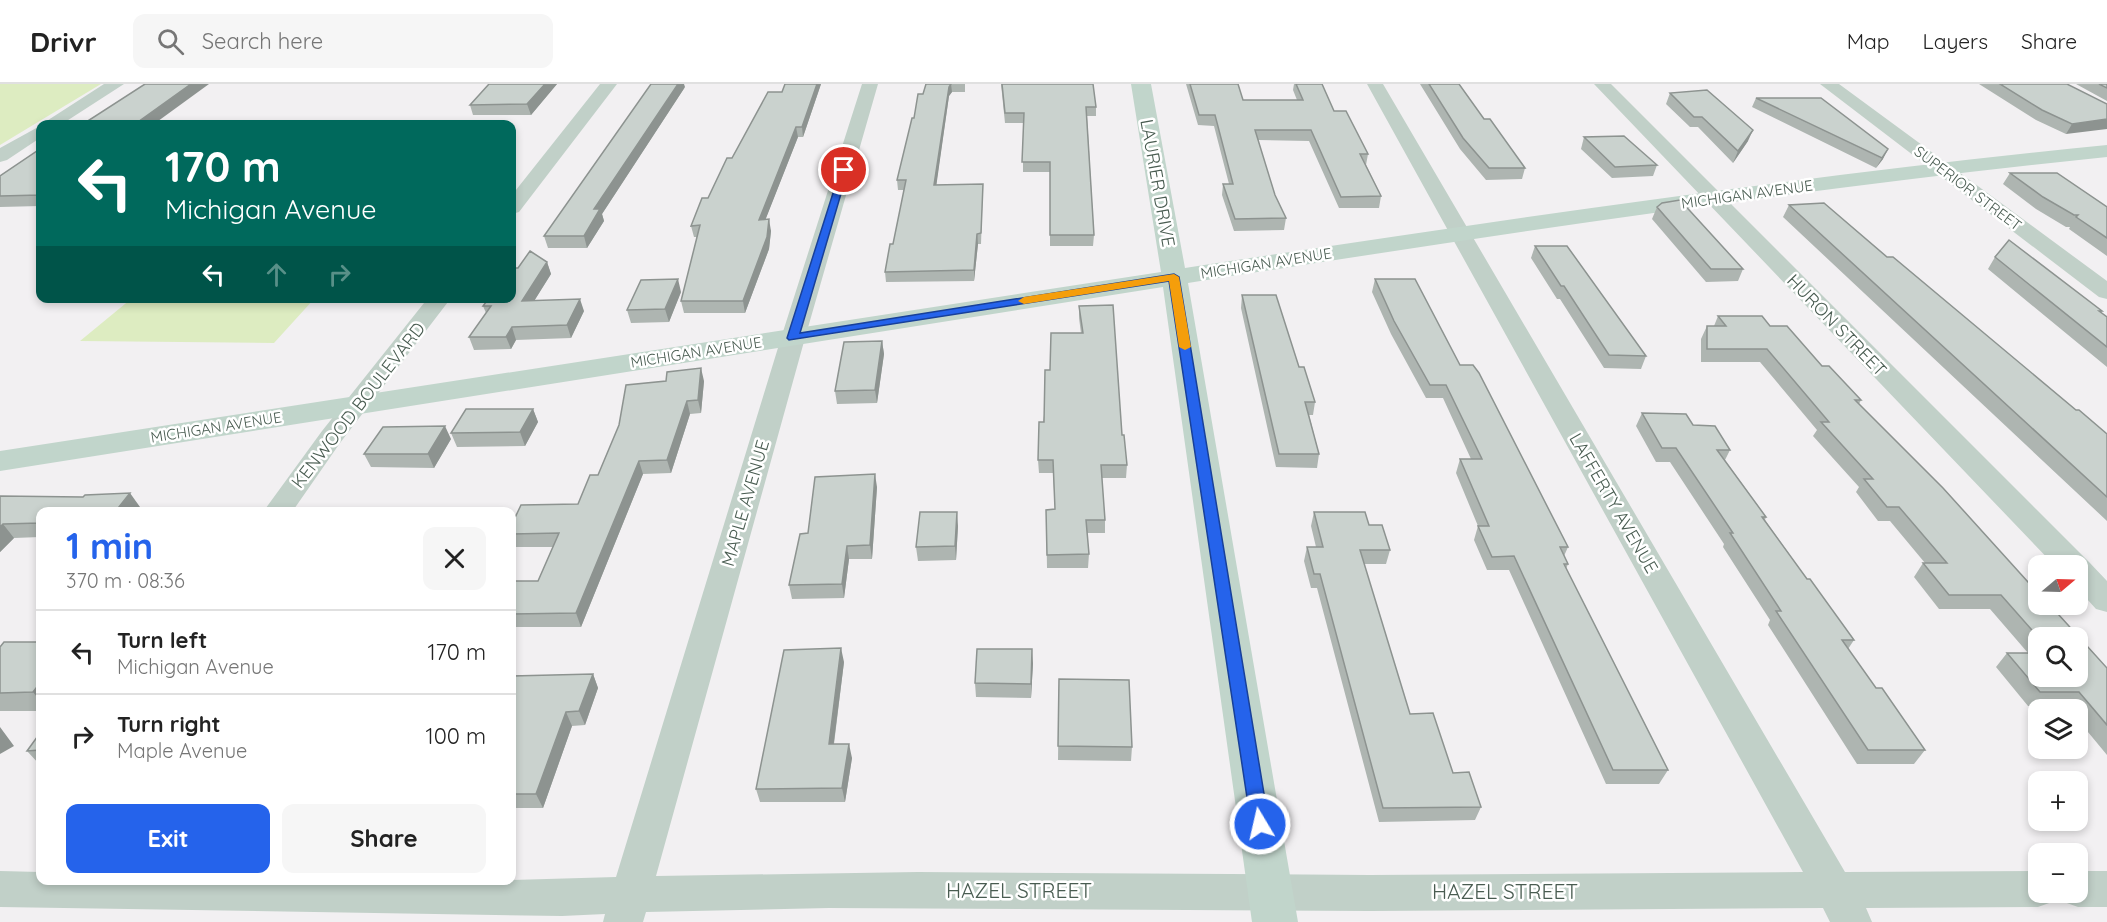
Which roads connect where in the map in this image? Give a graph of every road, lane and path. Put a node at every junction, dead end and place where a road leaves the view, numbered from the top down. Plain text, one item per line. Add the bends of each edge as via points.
1 (116, 84) edge
2 (609, 84) edge
3 (870, 84) edge
4 (1141, 84) edge
5 (1375, 84) edge
6 (1602, 84) edge
7 (1828, 84) edge
8 (58, 120) edge
9 (36, 134) edge
10 (2107, 151) edge
11 (0, 156) edge
12 (1940, 168) junction
13 (1714, 198) junction
14 (516, 203) edge
15 (1461, 233) junction
16 (1174, 277) junction
17 (2107, 292) edge
18 (436, 303) edge
19 (793, 338) junction
20 (357, 405) junction
21 (0, 461) edge
22 (281, 507) edge
23 (2062, 555) edge
24 (2088, 581) edge
25 (2107, 601) edge
26 (0, 889) edge
27 (2088, 889) edge
28 (2107, 889) edge
29 (2028, 890) edge
30 (1843, 906) edge
31 (1273, 907) edge
32 (627, 908) edge

1 - 8 street
2 - 14 street
3 - 19 street, MAPLE AVENUE
4 - 16 street, LAURIER DRIVE
5 - 15 street, LAFFERTY AVENUE
6 - 13 street, HURON STREET
7 - 12 street, SUPERIOR STREET
9 - 11 street
10 - 12 street, MICHIGAN AVENUE
12 - 13 street, MICHIGAN AVENUE
12 - 17 street, SUPERIOR STREET
13 - 15 street, MICHIGAN AVENUE
13 - 23 street, HURON STREET
15 - 16 street, MICHIGAN AVENUE
15 - 30 street, LAFFERTY AVENUE
16 - 19 street, MICHIGAN AVENUE
16 - 31 street, LAURIER DRIVE
18 - 20 street, KENWOOD BOULEVARD
19 - 20 street, MICHIGAN AVENUE
19 - 32 street, MAPLE AVENUE
20 - 21 street, MICHIGAN AVENUE
20 - 22 street, KENWOOD BOULEVARD
24 - 25 street
26 - 32 street, HAZEL STREET via 562,898
27 - 28 street
29 - 30 street, HAZEL STREET
30 - 31 street, HAZEL STREET
31 - 32 street, HAZEL STREET via 1000,889

